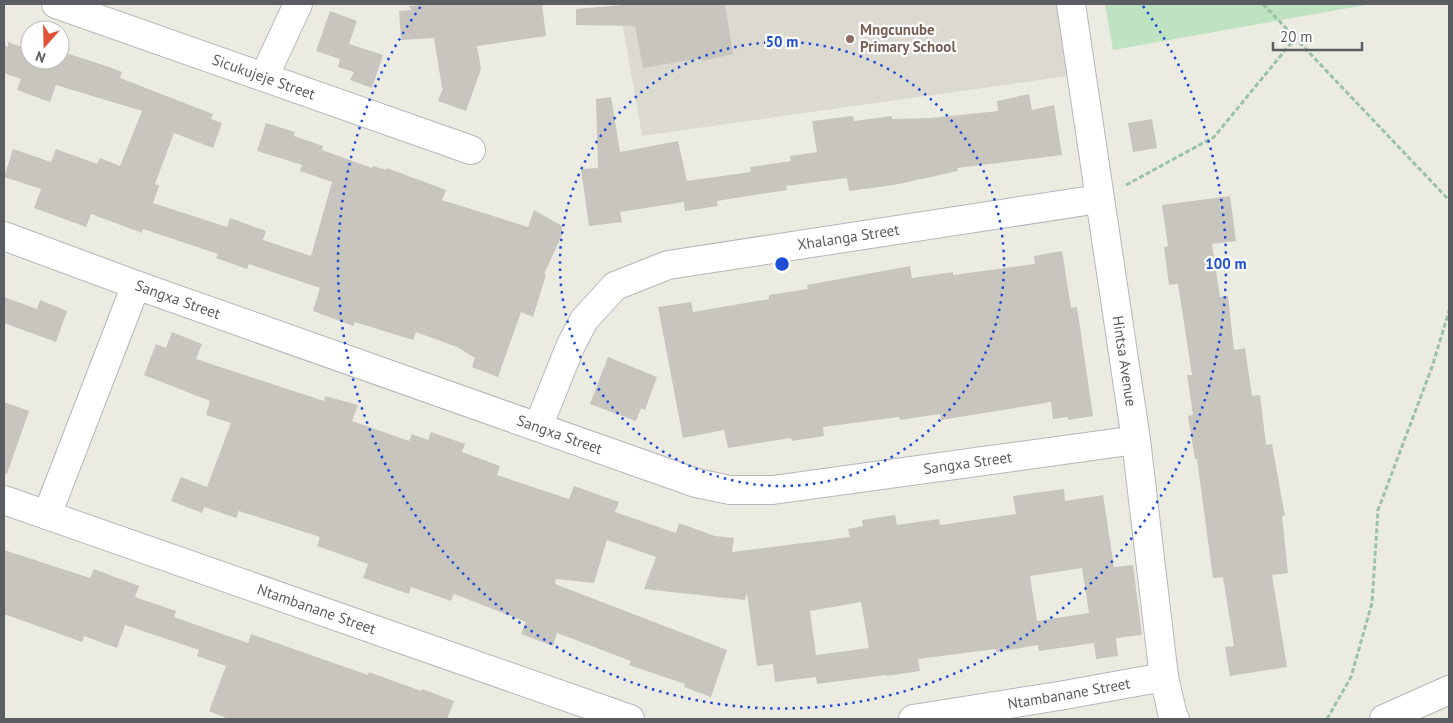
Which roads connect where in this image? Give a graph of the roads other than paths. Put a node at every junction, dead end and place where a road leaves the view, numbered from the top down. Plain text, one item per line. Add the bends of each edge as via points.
1 (56, 4) edge
2 (298, 4) edge
3 (1071, 4) edge
4 (264, 77) junction
5 (471, 150) dead end
6 (1099, 198) junction
7 (4, 236) edge
8 (136, 285) junction
9 (538, 427) junction
10 (1136, 440) junction
11 (4, 500) edge
12 (47, 515) junction
13 (1164, 677) junction
14 (1449, 690) edge
15 (630, 719) edge
16 (913, 719) edge
17 (1176, 719) edge
18 (1384, 719) edge

1 - 4 street, Sicukujeje Street
2 - 4 street
3 - 6 street, Hintsa Avenue
4 - 5 street, Sicukujeje Street
6 - 9 street, Xhalanga Street via 668,265 615,286 584,320
6 - 10 street, Hintsa Avenue
7 - 8 street, Sangxa Street
8 - 9 street, Sangxa Street
8 - 12 street
9 - 10 street, Sangxa Street via 696,483 730,490 773,490
10 - 13 street, Hintsa Avenue
11 - 12 street, Ntambanane Street
12 - 15 street, Ntambanane Street
13 - 16 street, Ntambanane Street
13 - 17 street, Hintsa Avenue
14 - 18 street

